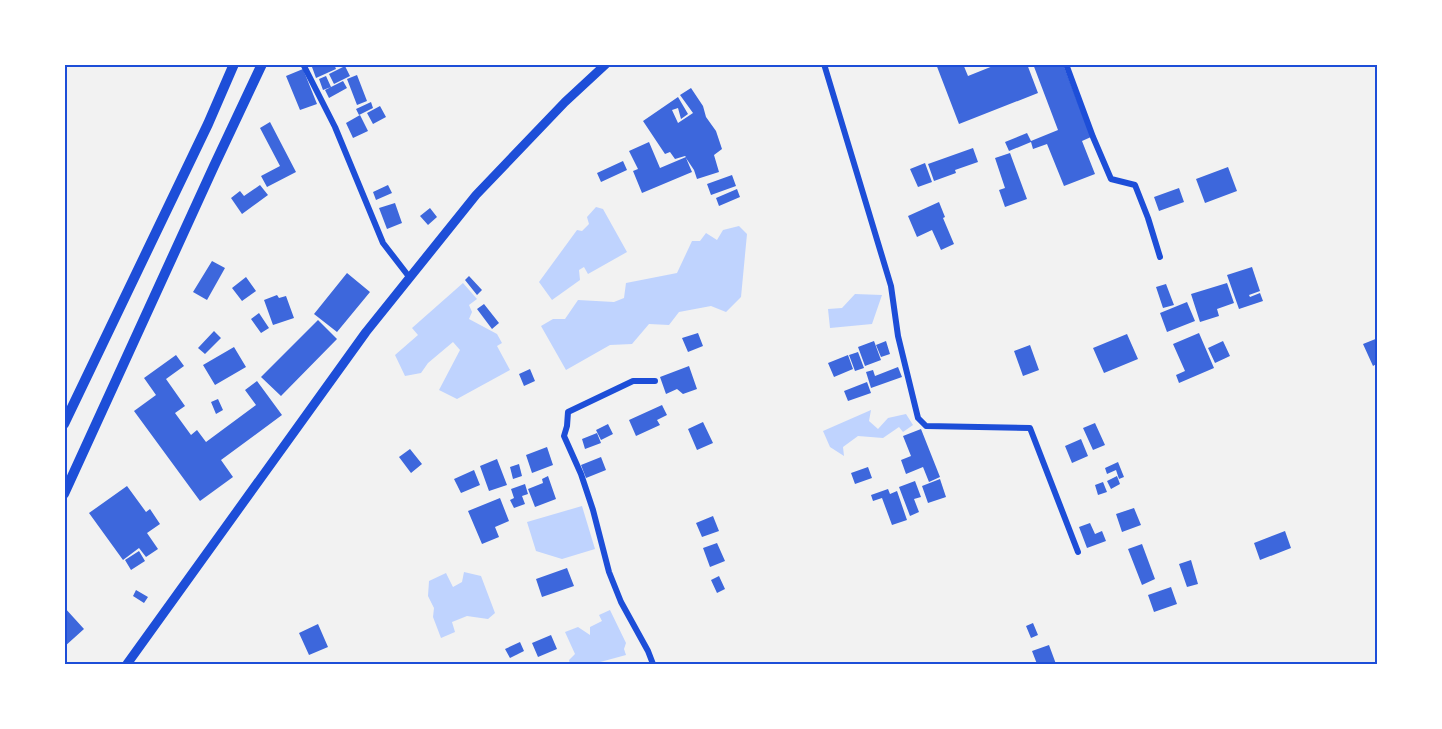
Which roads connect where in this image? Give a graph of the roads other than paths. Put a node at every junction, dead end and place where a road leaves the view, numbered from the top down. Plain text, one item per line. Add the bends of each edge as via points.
1 (234, 64) edge
2 (262, 64) edge
3 (303, 64) edge
4 (606, 64) edge
5 (824, 64) edge
6 (1066, 64) edge
7 (1160, 257) dead end
8 (410, 278) junction
9 (655, 381) dead end
10 (64, 424) edge
11 (64, 494) edge
12 (1078, 552) dead end
13 (127, 664) edge
14 (653, 664) edge

1 - 10 highway
2 - 11 highway
3 - 8 street via 335,127 383,243
4 - 8 main road via 476,195
5 - 12 street via 891,286 898,336 918,418 926,426 1029,428
6 - 7 street via 1111,179 1135,185
8 - 13 main road via 359,342
9 - 14 street via 633,381 568,412 564,436 593,510 609,572

